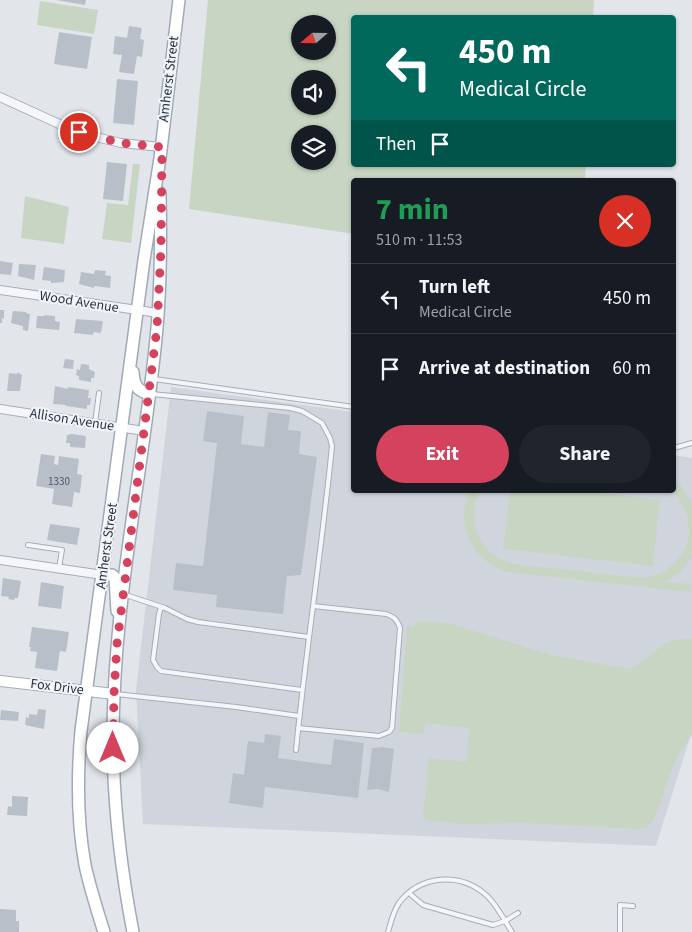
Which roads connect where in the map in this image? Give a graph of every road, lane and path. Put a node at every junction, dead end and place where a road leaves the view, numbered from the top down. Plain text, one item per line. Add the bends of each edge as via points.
1 (179, 0) edge
2 (0, 97) edge
3 (161, 153) junction
4 (0, 290) edge
5 (138, 311) junction
6 (158, 313) junction
7 (131, 357) junction
8 (151, 378) junction
9 (99, 393) dead end
10 (149, 394) junction
11 (351, 407) edge
12 (0, 409) edge
13 (96, 423) junction
14 (122, 427) junction
15 (144, 431) junction
16 (692, 443) edge
17 (676, 447) edge
18 (28, 545) dead end
19 (0, 560) edge
20 (59, 568) junction
21 (103, 575) junction
22 (124, 594) junction
23 (313, 606) junction
24 (161, 607) junction
25 (119, 625) junction
26 (308, 637) junction
27 (0, 681) edge
28 (302, 690) junction
29 (87, 691) junction
30 (114, 694) junction
31 (299, 716) junction
32 (298, 728) junction
33 (296, 750) dead end
34 (409, 893) junction
35 (632, 906) dead end
36 (518, 913) dead end
37 (505, 921) junction
38 (104, 932) edge
39 (133, 932) edge
40 (388, 932) edge
41 (512, 932) edge
42 (620, 932) edge

1 - 3 main road, Amherst Street
2 - 3 street via 79,132
3 - 5 main road, Amherst Street
3 - 6 main road, Amherst Street
4 - 5 street, Wood Avenue
5 - 6 street, Wood Avenue
5 - 7 main road, Amherst Street
6 - 8 main road, Amherst Street
7 - 10 main road via 135,384 139,390
7 - 14 main road, Amherst Street
8 - 10 main road, Amherst Street
8 - 11 lane
9 - 13 lane
10 - 15 main road, Amherst Street
10 - 23 lane via 290,408 322,423 332,446
12 - 13 street, Allison Avenue
13 - 14 street, Allison Avenue
14 - 15 street, Allison Avenue
14 - 21 main road, Amherst Street
15 - 22 main road, Amherst Street
16 - 17 lane
18 - 20 lane via 62,550
19 - 20 street
20 - 21 street
21 - 25 main road via 115,578
21 - 29 main road, Amherst Street
22 - 24 lane
22 - 25 main road, Amherst Street
23 - 26 lane
23 - 32 lane via 386,614 398,621 392,728 379,736
24 - 26 lane via 198,622
24 - 28 lane via 153,660 161,671
25 - 30 main road, Amherst Street
26 - 28 lane
27 - 29 main road, Fox Drive
28 - 31 lane
29 - 30 main road, Fox Drive
29 - 38 main road, Amherst Street via 78,764 79,820 87,872
30 - 31 lane
30 - 39 main road, Amherst Street via 116,814
31 - 32 lane
32 - 33 lane
34 - 37 lane via 422,904 493,926
34 - 37 lane via 436,880 460,880 487,895
34 - 40 lane via 394,912
35 - 42 lane via 620,905
36 - 37 lane
37 - 41 lane

